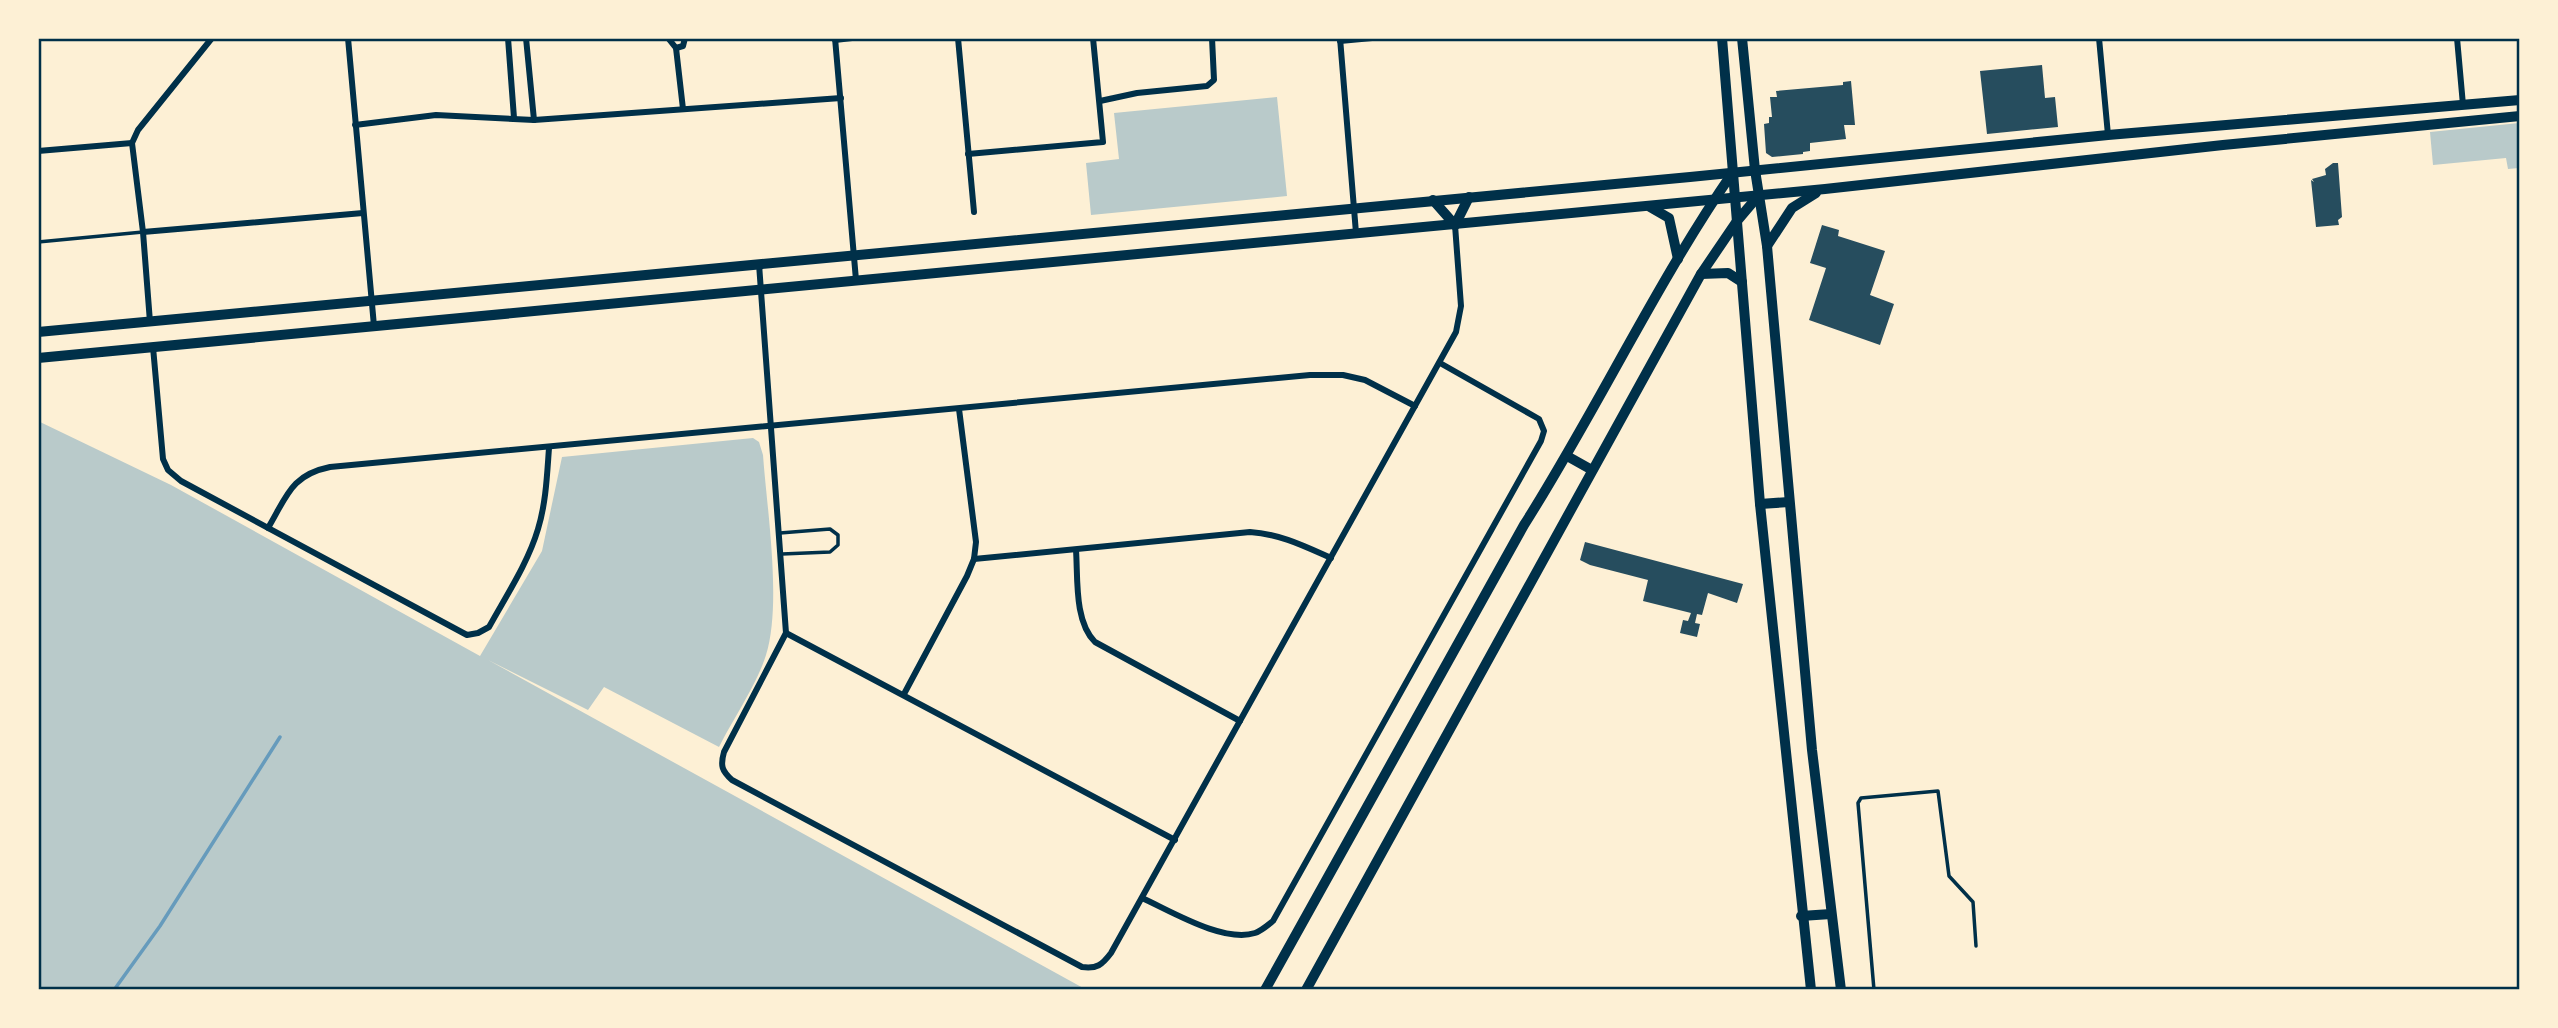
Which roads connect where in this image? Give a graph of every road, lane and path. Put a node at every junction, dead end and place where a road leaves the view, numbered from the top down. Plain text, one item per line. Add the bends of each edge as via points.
1 (212, 38) edge
2 (348, 38) edge
3 (508, 38) edge
4 (526, 38) edge
5 (668, 38) edge
6 (685, 38) edge
7 (852, 38) edge
8 (958, 38) edge
9 (1093, 38) edge
10 (1212, 38) edge
11 (1372, 38) edge
12 (1722, 38) edge
13 (1742, 38) edge
14 (2099, 38) edge
15 (2457, 38) edge
16 (835, 39) edge
17 (1340, 40) edge
18 (676, 48) junction
19 (841, 98) junction
20 (2519, 100) edge
21 (1100, 101) junction
22 (2463, 105) junction
23 (683, 109) junction
24 (2519, 116) edge
25 (514, 118) junction
26 (534, 120) junction
27 (2465, 121) junction
28 (355, 125) junction
29 (2108, 135) junction
30 (132, 142) junction
31 (38, 151) edge
32 (968, 154) junction
33 (2110, 157) junction
34 (1755, 170) junction
35 (1733, 172) junction
36 (1825, 189) junction
37 (1759, 195) junction
38 (1469, 197) junction
39 (1735, 198) junction
40 (1433, 200) junction
41 (1714, 200) junction
42 (1647, 206) junction
43 (1354, 207) junction
44 (974, 212) dead end
45 (363, 213) junction
46 (1737, 221) junction
47 (1455, 225) junction
48 (143, 232) junction
49 (1356, 233) junction
50 (38, 242) edge
51 (1767, 246) junction
52 (854, 254) junction
53 (1678, 259) junction
54 (759, 264) junction
55 (1701, 274) junction
56 (856, 280) junction
57 (1742, 282) junction
58 (762, 289) junction
59 (371, 301) junction
60 (150, 321) junction
61 (374, 326) junction
62 (38, 332) edge
63 (153, 347) junction
64 (38, 358) edge
65 (1440, 363) junction
66 (1415, 406) junction
67 (959, 409) junction
68 (772, 426) junction
69 (549, 448) junction
70 (1567, 456) junction
71 (1592, 470) junction
72 (1789, 502) junction
73 (1760, 503) junction
74 (268, 528) junction
75 (780, 533) junction
76 (1076, 550) junction
77 (782, 554) junction
78 (1331, 558) junction
79 (974, 559) junction
80 (786, 633) junction
81 (904, 694) junction
82 (1240, 721) junction
83 (1175, 840) junction
84 (1142, 898) junction
85 (1831, 914) junction
86 (1801, 916) junction
87 (1976, 946) dead end
88 (1265, 989) edge
89 (1306, 989) edge
90 (1811, 989) edge
91 (1841, 989) edge
92 (1874, 989) edge

1 - 30 street
2 - 28 street
3 - 25 street
4 - 26 street
5 - 18 street
6 - 18 street via 683,46
7 - 16 street
8 - 32 street
9 - 21 street
10 - 21 street via 1214,80 1208,86
11 - 17 street
12 - 35 highway
13 - 34 highway
14 - 29 street
15 - 22 street
16 - 19 street
17 - 43 street
18 - 23 street
19 - 23 street
19 - 52 street
20 - 22 highway
21 - 32 street via 1103,142
22 - 27 highway
22 - 29 highway
23 - 26 street
24 - 27 highway
25 - 26 street
25 - 28 street via 436,115
27 - 33 highway
28 - 45 street
29 - 33 highway
29 - 34 highway
30 - 31 street
30 - 48 street
32 - 44 street
33 - 36 highway
34 - 35 highway
34 - 37 highway
35 - 38 highway
35 - 39 highway
35 - 41 highway
36 - 37 highway
36 - 51 highway via 1792,208
37 - 39 highway
37 - 46 highway
37 - 51 highway
38 - 40 highway
38 - 47 highway
39 - 41 highway
39 - 46 highway
40 - 43 highway
40 - 47 highway
41 - 42 highway
41 - 53 highway
42 - 47 highway
42 - 53 highway via 1669,218
43 - 49 street
43 - 52 highway
45 - 48 street
45 - 59 street
46 - 55 highway
46 - 57 highway
47 - 49 highway
47 - 65 street via 1461,306 1456,332
48 - 50 lane
48 - 60 street
49 - 56 highway
51 - 72 highway
52 - 54 highway
52 - 56 street
53 - 70 highway
54 - 58 street
54 - 59 highway
55 - 57 highway via 1728,273
55 - 71 highway
56 - 58 highway
57 - 73 highway
58 - 61 highway
58 - 68 street
59 - 60 highway
59 - 61 street
60 - 62 highway
61 - 63 highway
63 - 64 highway
63 - 74 street via 161,446 169,470
65 - 66 street
65 - 84 street via 1539,419 1544,431 1541,441 1273,921 1255,933 1232,934 1210,929
66 - 67 street via 1365,380 1332,375
66 - 78 street
67 - 68 street
67 - 79 street via 976,542
68 - 69 street
68 - 75 street
69 - 74 street via 312,471 295,482
69 - 74 street via 545,496 532,547 489,627 478,633 467,635
70 - 71 highway
70 - 88 highway via 1498,570
71 - 89 highway
72 - 73 highway
72 - 85 highway
73 - 86 highway
75 - 77 street
75 - 77 lane via 830,529 838,535 838,545 830,552
76 - 78 street via 1250,532 1291,540
76 - 79 street
76 - 82 street via 1086,634
77 - 80 street
78 - 82 street
79 - 81 street
80 - 81 street
80 - 84 street via 721,762 723,772 732,780 1082,967 1102,965
81 - 83 street
82 - 83 street
83 - 84 street
85 - 86 highway
85 - 91 highway
86 - 90 highway
87 - 92 lane via 1973,902 1949,876 1938,791 1861,798

